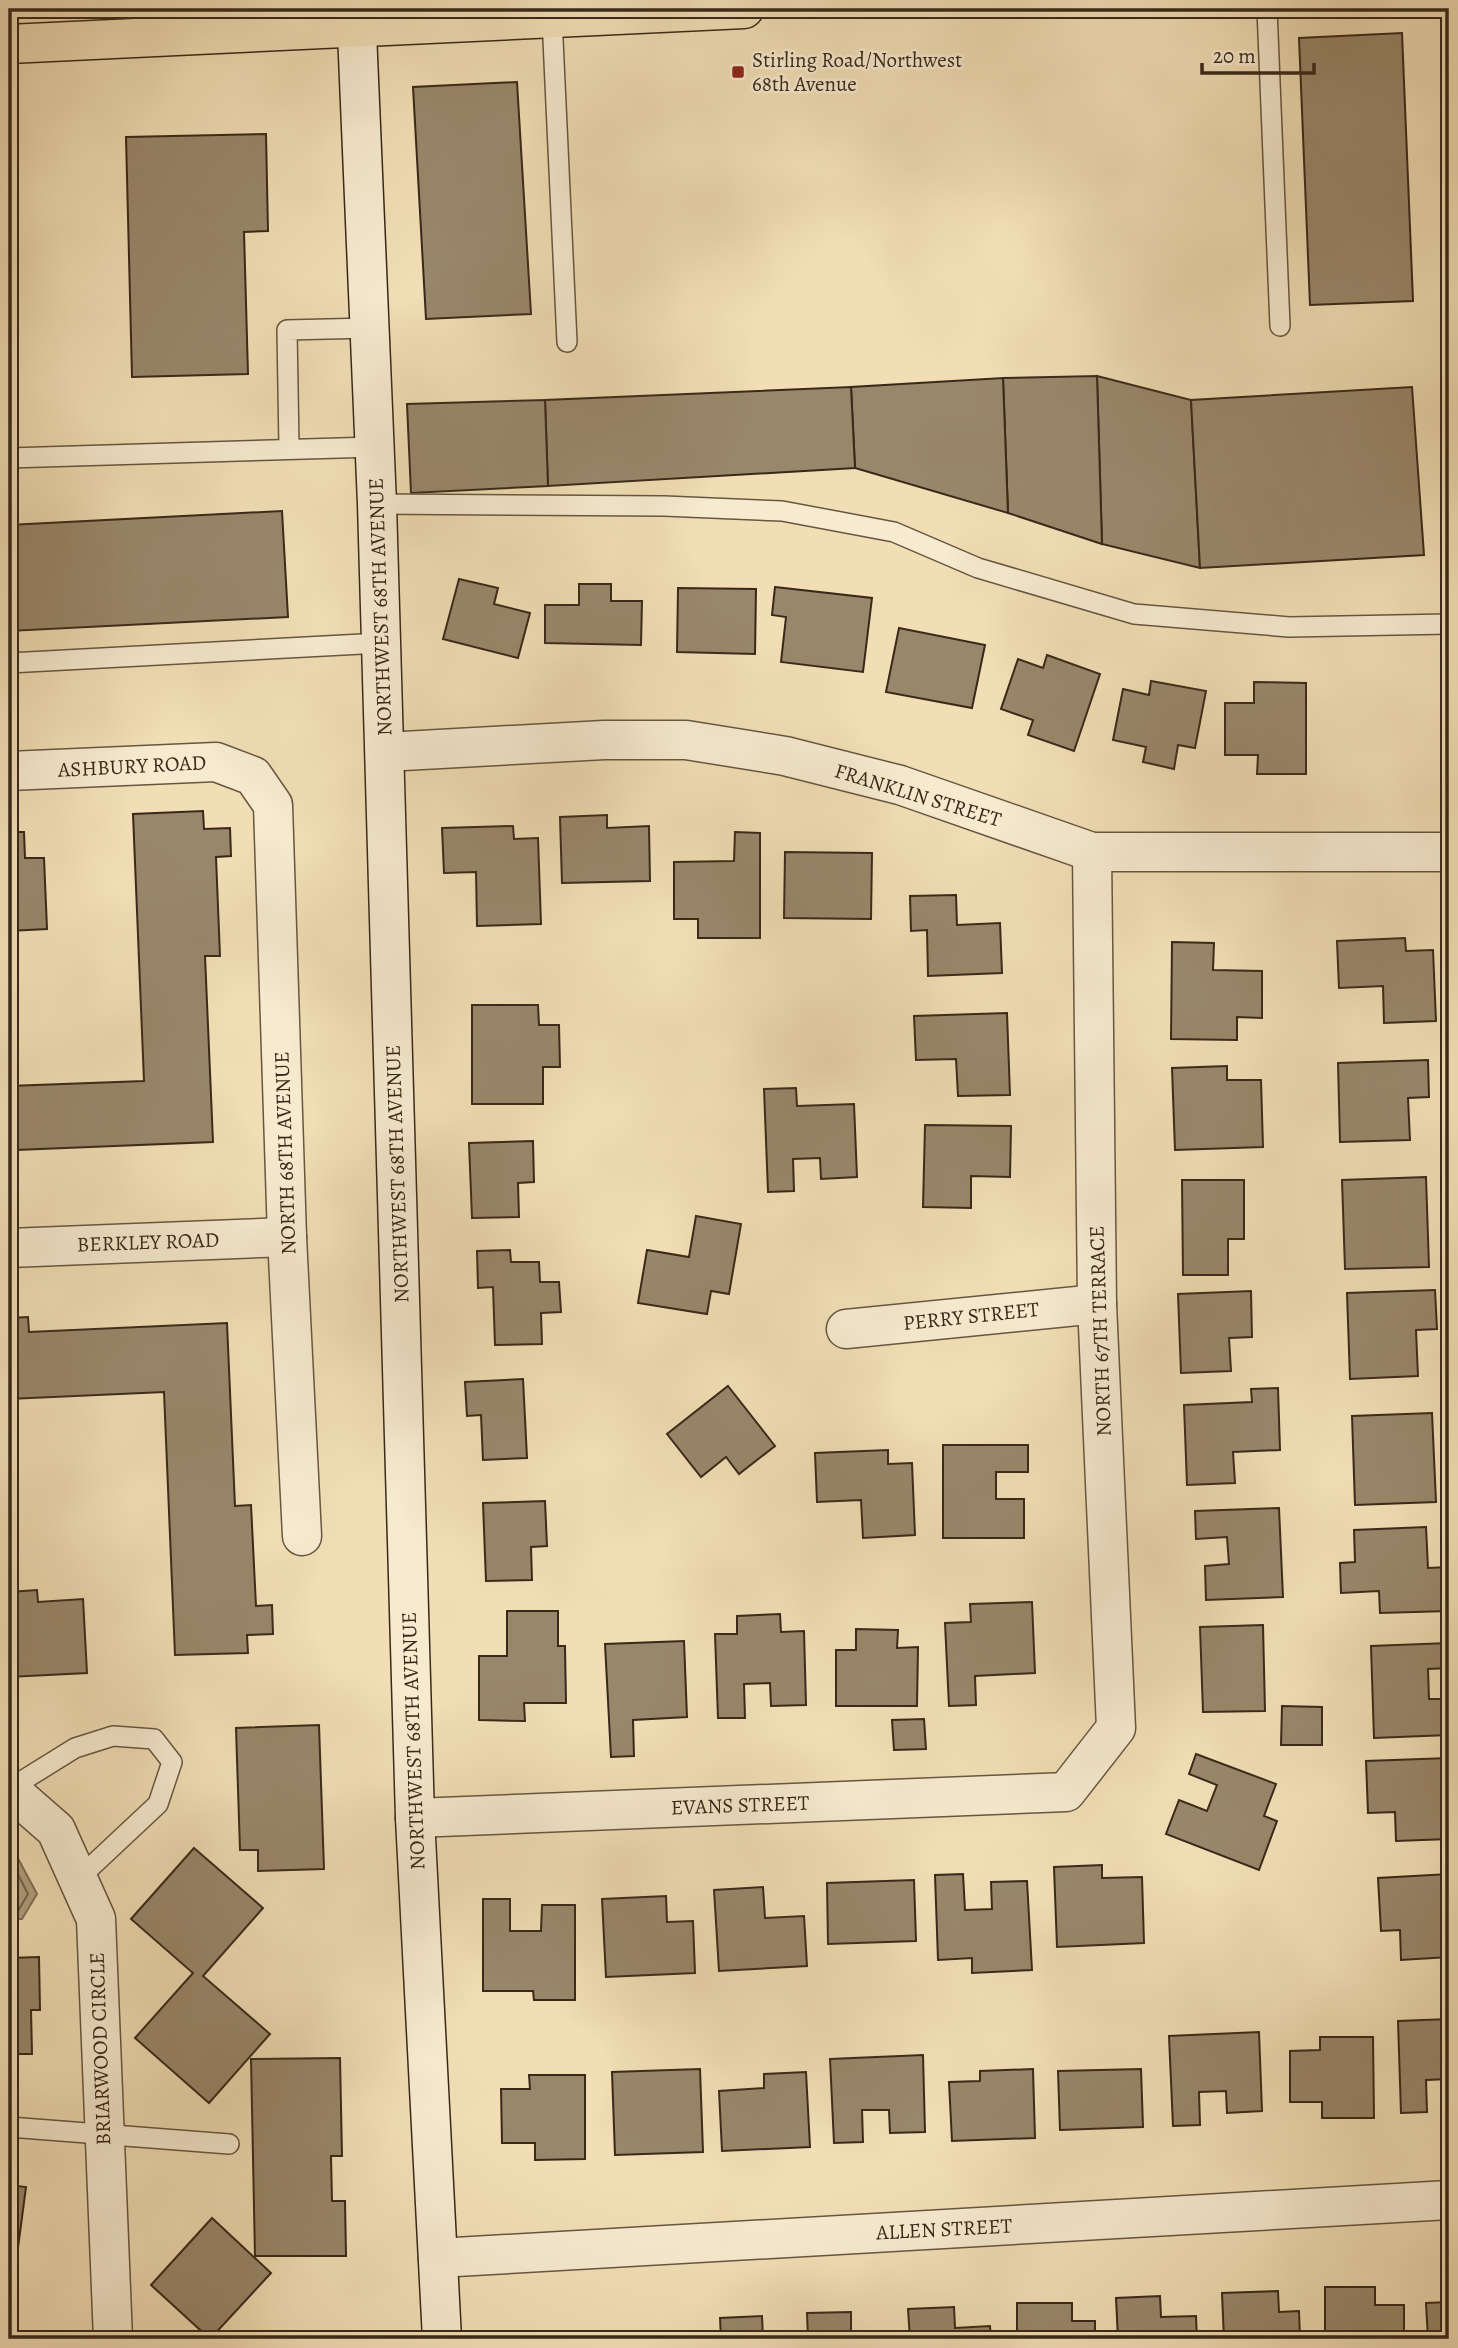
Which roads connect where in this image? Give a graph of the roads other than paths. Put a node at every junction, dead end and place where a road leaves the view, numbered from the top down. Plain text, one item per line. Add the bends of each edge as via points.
1 (744, 9) edge
2 (1267, 9) edge
3 (356, 18) edge
4 (552, 18) junction
5 (9, 44) edge
6 (1280, 326) dead end
7 (369, 328) junction
8 (567, 342) dead end
9 (289, 447) junction
10 (374, 447) junction
11 (9, 458) edge
12 (377, 504) junction
13 (1449, 624) edge
14 (381, 643) junction
15 (9, 663) edge
16 (385, 752) junction
17 (9, 771) edge
18 (253, 776) joint
19 (1092, 852) junction
20 (1449, 852) edge
21 (287, 1237) junction
22 (9, 1248) edge
23 (1097, 1304) junction
24 (846, 1329) dead end
25 (302, 1536) dead end
26 (9, 1789) edge
27 (1066, 1792) joint
28 (415, 1818) junction
29 (78, 1879) junction
30 (9, 2127) edge
31 (102, 2133) junction
32 (229, 2144) dead end
33 (1449, 2200) edge
34 (438, 2258) junction
35 (113, 2339) edge
36 (442, 2339) edge

1 - 4 main road
2 - 6 lane
3 - 4 main road
3 - 5 main road
3 - 7 street, NORTHWEST 68TH AVENUE
4 - 8 lane
7 - 9 lane via 286,330
7 - 10 street, NORTHWEST 68TH AVENUE
9 - 10 lane
9 - 11 lane
10 - 12 street, NORTHWEST 68TH AVENUE
12 - 13 lane via 782,511 894,532 978,568 1134,614 1289,627
12 - 14 street, NORTHWEST 68TH AVENUE
14 - 15 lane
14 - 16 street, NORTHWEST 68TH AVENUE
16 - 19 street, FRANKLIN STREET via 685,740 785,756 900,785
16 - 28 street, NORTHWEST 68TH AVENUE
17 - 18 street, ASHBURY ROAD via 216,762
18 - 21 street, NORTH 68TH AVENUE via 273,805
19 - 20 street, FRANKLIN STREET
19 - 23 street, NORTH 67TH TERRACE
21 - 22 street, BERKLEY ROAD
21 - 25 street, NORTH 68TH AVENUE
23 - 24 street, PERRY STREET
23 - 27 street, NORTH 67TH TERRACE via 1116,1728
26 - 29 street, BRIARWOOD CIRCLE via 56,1830
26 - 29 lane via 75,1748 113,1737 154,1740 172,1762 158,1804
27 - 28 street, EVANS STREET
28 - 34 street, NORTHWEST 68TH AVENUE
29 - 31 street, BRIARWOOD CIRCLE via 96,1919
30 - 31 lane
31 - 32 lane
31 - 35 street, BRIARWOOD CIRCLE
33 - 34 street, ALLEN STREET
34 - 36 street, NORTHWEST 68TH AVENUE

